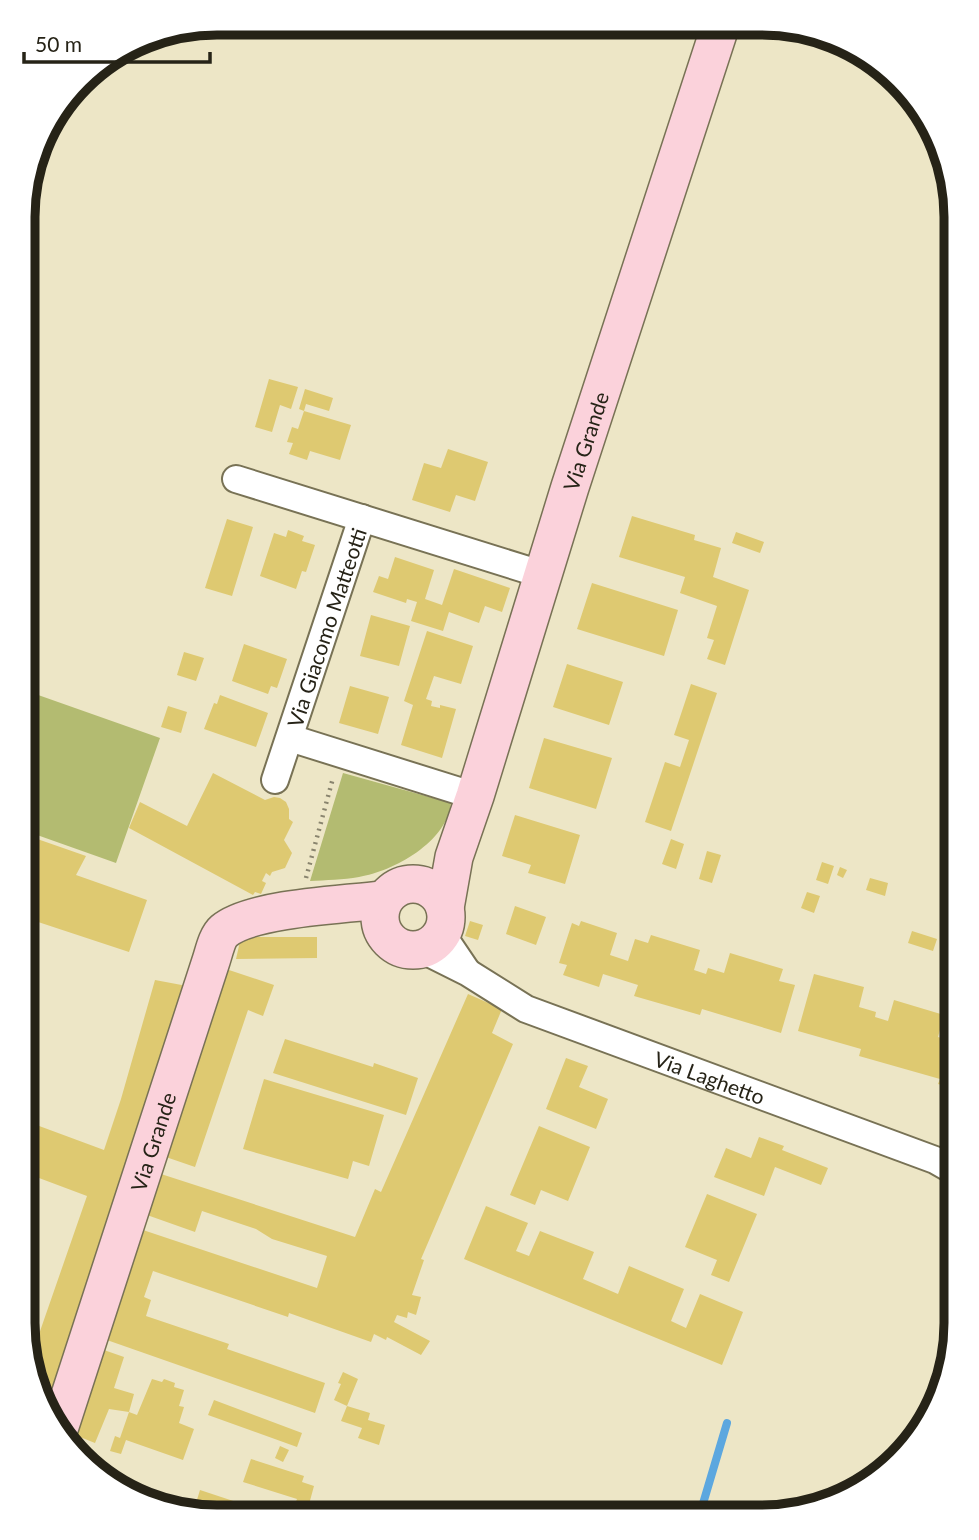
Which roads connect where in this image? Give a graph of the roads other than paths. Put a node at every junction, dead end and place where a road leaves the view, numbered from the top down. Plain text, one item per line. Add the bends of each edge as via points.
1 (717, 35) edge
2 (236, 479) dead end
3 (362, 518) junction
4 (544, 575) junction
5 (290, 738) junction
6 (275, 780) dead end
7 (475, 796) junction
8 (454, 857) junction
9 (390, 903) junction
10 (436, 930) junction
11 (944, 1165) edge
12 (62, 1419) edge

1 - 4 street, Via Grande
2 - 3 street, Via Giacomo Matteotti
3 - 4 street, Via Giacomo Matteotti
3 - 5 street, Via Giacomo Matteotti
4 - 7 street, Via Grande
5 - 6 street, Via Giacomo Matteotti
5 - 7 street, Via Giacomo Matteotti
7 - 8 street, Via Grande
8 - 9 street
8 - 10 street, Via Grande
9 - 10 street, Via Grande via 425,886 433,891
9 - 10 street via 392,942 401,947
9 - 12 street, Via Grande via 298,909 240,921 222,933
10 - 11 street, Via Laghetto via 467,972 526,1009

